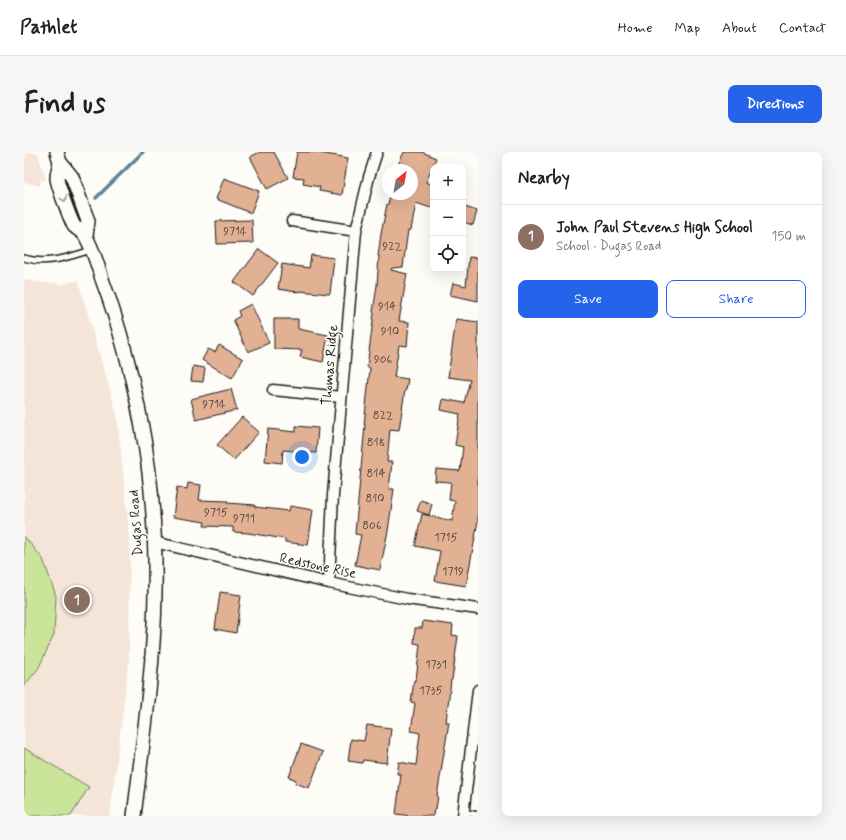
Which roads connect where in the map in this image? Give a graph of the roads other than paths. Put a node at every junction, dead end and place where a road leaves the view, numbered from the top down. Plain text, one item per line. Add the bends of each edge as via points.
1 (377, 152) edge
2 (58, 157) edge
3 (292, 221) dead end
4 (356, 231) junction
5 (92, 250) junction
6 (24, 258) edge
7 (273, 390) dead end
8 (341, 397) junction
9 (154, 542) junction
10 (329, 584) junction
11 (478, 609) edge
12 (478, 690) edge
13 (476, 732) edge
14 (463, 814) edge
15 (478, 815) edge
16 (134, 816) edge

1 - 4 street, Thomas Ridge
2 - 5 street, Dugas Road via 57,179 64,200 74,225 86,235
3 - 4 street
4 - 8 street, Thomas Ridge
5 - 6 lane via 52,260
5 - 9 street, Dugas Road via 116,319 137,403 147,462
7 - 8 street
8 - 10 street, Thomas Ridge via 330,533
9 - 10 street, Redstone Rise
9 - 16 street, Dugas Road via 152,657
10 - 11 street, Redstone Rise
12 - 13 street
13 - 14 street
14 - 15 lane

